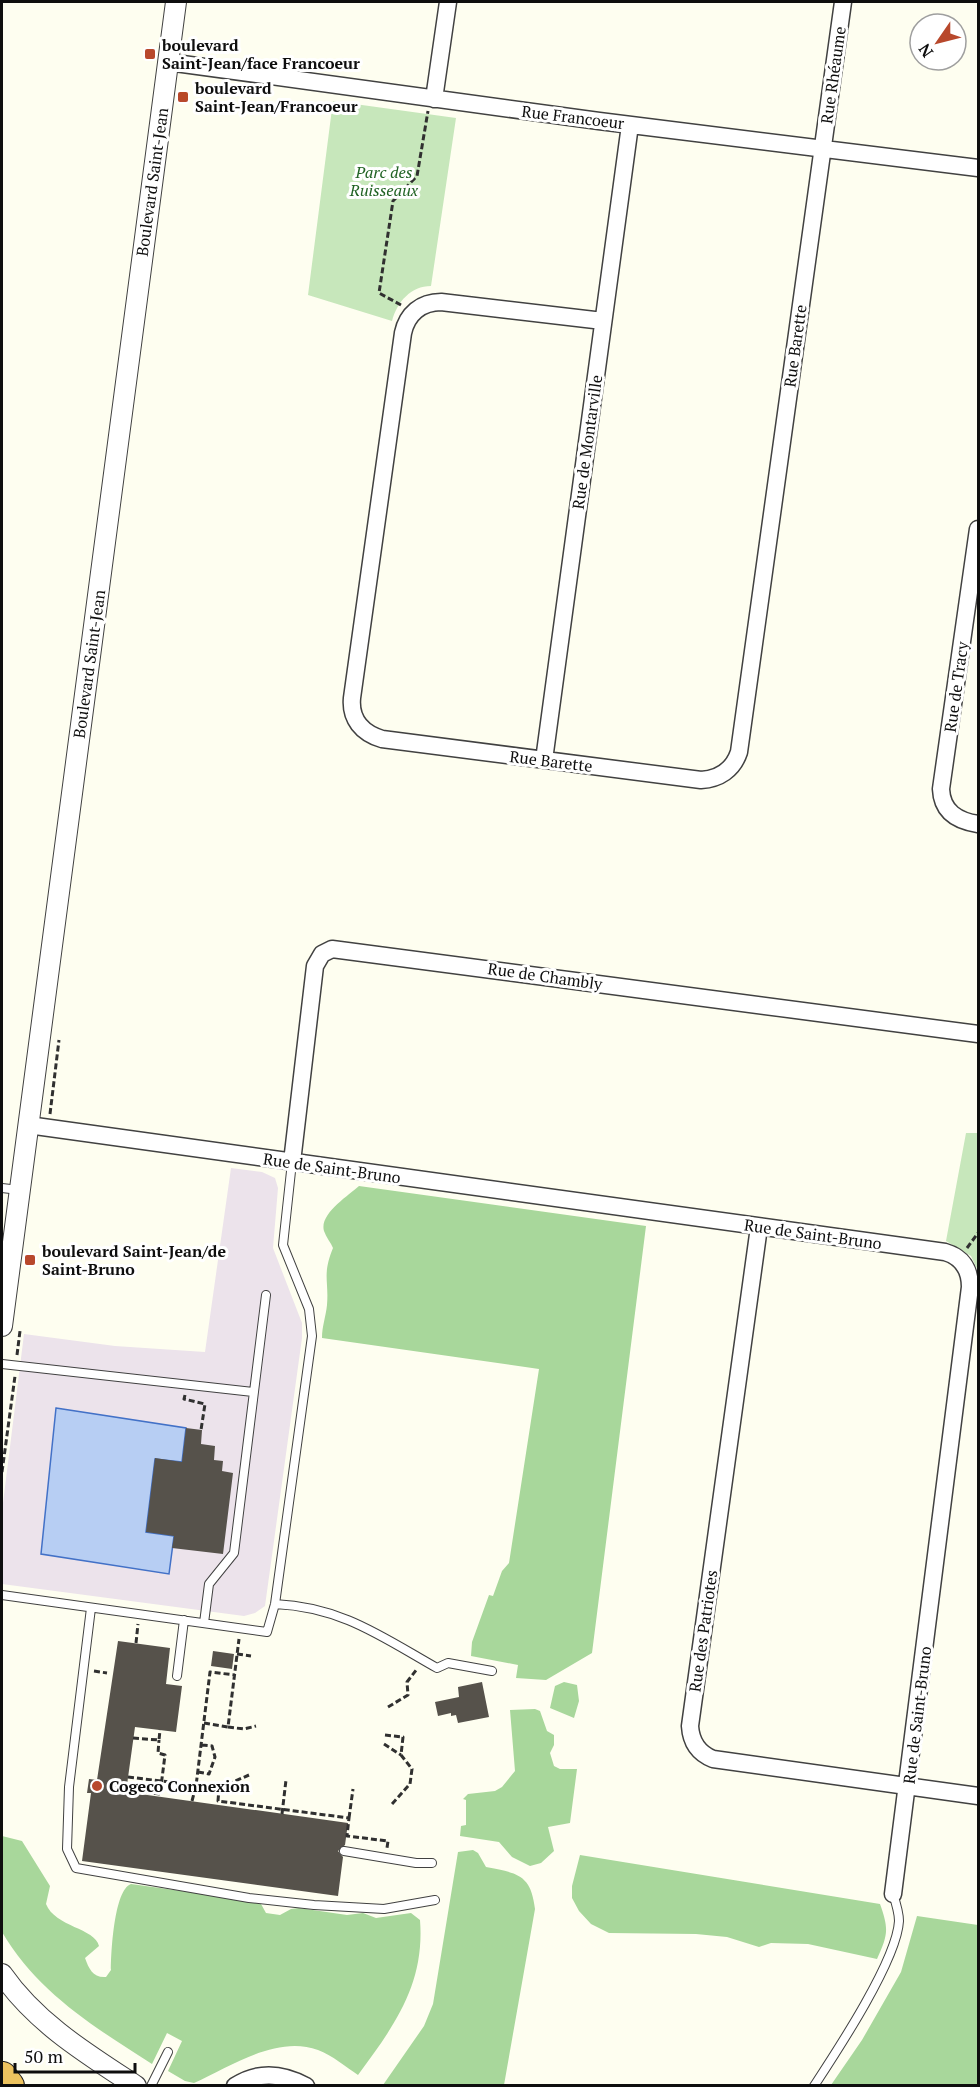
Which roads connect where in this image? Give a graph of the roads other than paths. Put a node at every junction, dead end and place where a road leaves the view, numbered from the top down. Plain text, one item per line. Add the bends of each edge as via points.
1 (176, 2) edge
2 (448, 2) edge
3 (843, 2) edge
4 (168, 62) junction
5 (434, 99) junction
6 (630, 125) junction
7 (822, 148) junction
8 (978, 168) edge
9 (603, 321) junction
10 (978, 529) edge
11 (544, 760) junction
12 (978, 824) edge
13 (978, 1035) edge
14 (28, 1125) junction
15 (292, 1162) junction
16 (10, 1189) edge
17 (759, 1227) junction
18 (266, 1295) dead end
19 (2, 1317) edge
20 (2, 1364) edge
21 (254, 1392) junction
22 (2, 1595) edge
23 (275, 1604) junction
24 (92, 1608) junction
25 (184, 1620) junction
26 (204, 1623) junction
27 (492, 1671) dead end
28 (177, 1677) dead end
29 (908, 1787) junction
30 (978, 1796) edge
31 (344, 1851) dead end
32 (432, 1863) dead end
33 (893, 1894) joint
34 (435, 1900) dead end
35 (2, 1974) edge
36 (168, 2052) dead end
37 (2, 2077) edge
38 (9, 2085) edge
39 (136, 2085) edge
40 (151, 2085) edge
41 (235, 2085) edge
42 (306, 2085) edge
43 (814, 2085) edge

1 - 4 street, Boulevard Saint-Jean
2 - 5 street
3 - 7 street, Rue Rhéaume
4 - 5 street, Rue Francoeur
4 - 14 street, Boulevard Saint-Jean
5 - 6 street, Rue Francoeur
6 - 7 street, Rue Francoeur
6 - 9 street, Rue de Montarville
7 - 8 street, Rue Francoeur
7 - 11 street, Rue Barette via 737,758 724,774 707,780
9 - 11 street, Rue de Montarville
9 - 11 street, Rue Barette via 441,302 423,305 414,312 403,333 352,698 353,712 364,730 382,739
10 - 12 street, Rue de Tracy via 941,789 950,813
13 - 15 street, Rue de Chambly via 332,948 322,954 315,966
14 - 15 street, Rue de Saint-Bruno
14 - 16 street, Boulevard Saint-Jean
15 - 17 street, Rue de Saint-Bruno
15 - 23 lane via 284,1245 309,1309 312,1336
16 - 19 street, Boulevard Saint-Jean
17 - 29 street, Rue de Saint-Bruno via 945,1252 962,1262 969,1274
17 - 29 street, Rue des Patriotes via 690,1726 692,1738 702,1753 713,1759
18 - 21 lane
20 - 21 lane
21 - 26 lane via 234,1553 209,1584
22 - 24 lane
23 - 26 lane via 267,1632
23 - 27 lane via 348,1618 437,1668 448,1663
24 - 25 lane
24 - 34 lane via 69,1786 67,1849 76,1868 249,1898 314,1905 384,1909
25 - 26 lane
25 - 28 lane
29 - 30 street, Rue des Patriotes
29 - 33 street, Rue de Saint-Bruno
31 - 32 lane
33 - 43 lane via 899,1919 893,1945 850,2028
35 - 39 street via 51,2027
36 - 40 lane
37 - 38 highway
41 - 42 street via 272,2075

